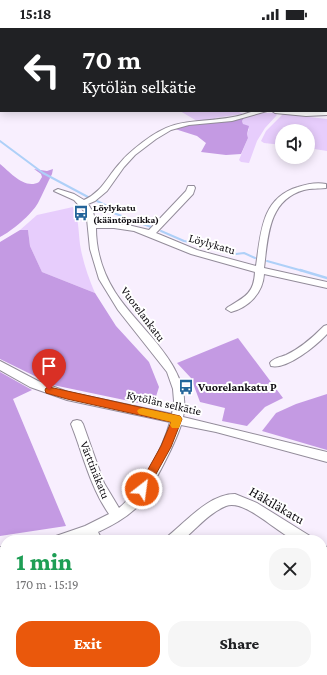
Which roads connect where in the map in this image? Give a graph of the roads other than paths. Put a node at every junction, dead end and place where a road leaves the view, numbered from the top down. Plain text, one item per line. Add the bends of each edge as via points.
1 (260, 112) edge
2 (285, 112) edge
3 (327, 113) edge
4 (323, 186) dead end
5 (191, 188) dead end
6 (58, 191) dead end
7 (83, 202) junction
8 (92, 226) junction
9 (151, 233) junction
10 (260, 269) junction
11 (327, 284) edge
12 (231, 309) dead end
13 (327, 328) edge
14 (275, 363) dead end
15 (0, 365) edge
16 (177, 419) junction
17 (77, 424) dead end
18 (327, 457) edge
19 (117, 515) junction
20 (93, 535) edge
21 (180, 535) edge
22 (297, 535) edge

1 - 7 street via 234,119 183,124 168,129 126,161 99,195
2 - 3 street
4 - 10 street via 310,186 292,191 272,210
5 - 9 street via 164,222
6 - 7 street via 73,195
7 - 8 street, Vuorelankatu via 91,216
8 - 9 street, Löylykatu via 125,226
8 - 16 street, Vuorelankatu via 93,246 107,285 127,316 168,364 174,376 179,394
9 - 10 street, Löylykatu via 191,251
10 - 11 street, Löylykatu
10 - 12 street via 255,290 246,300
13 - 14 street via 303,351
15 - 16 street, Kytölän selkätie via 49,390 67,396
16 - 18 street, Kytölän selkätie
16 - 19 street, Vuorelankatu via 166,447 142,489 132,504
17 - 19 street, Värttinäkatu via 100,487 110,508
19 - 20 street, Vuorelankatu
21 - 22 street, Häkiläkatu via 212,508 229,500 252,506

